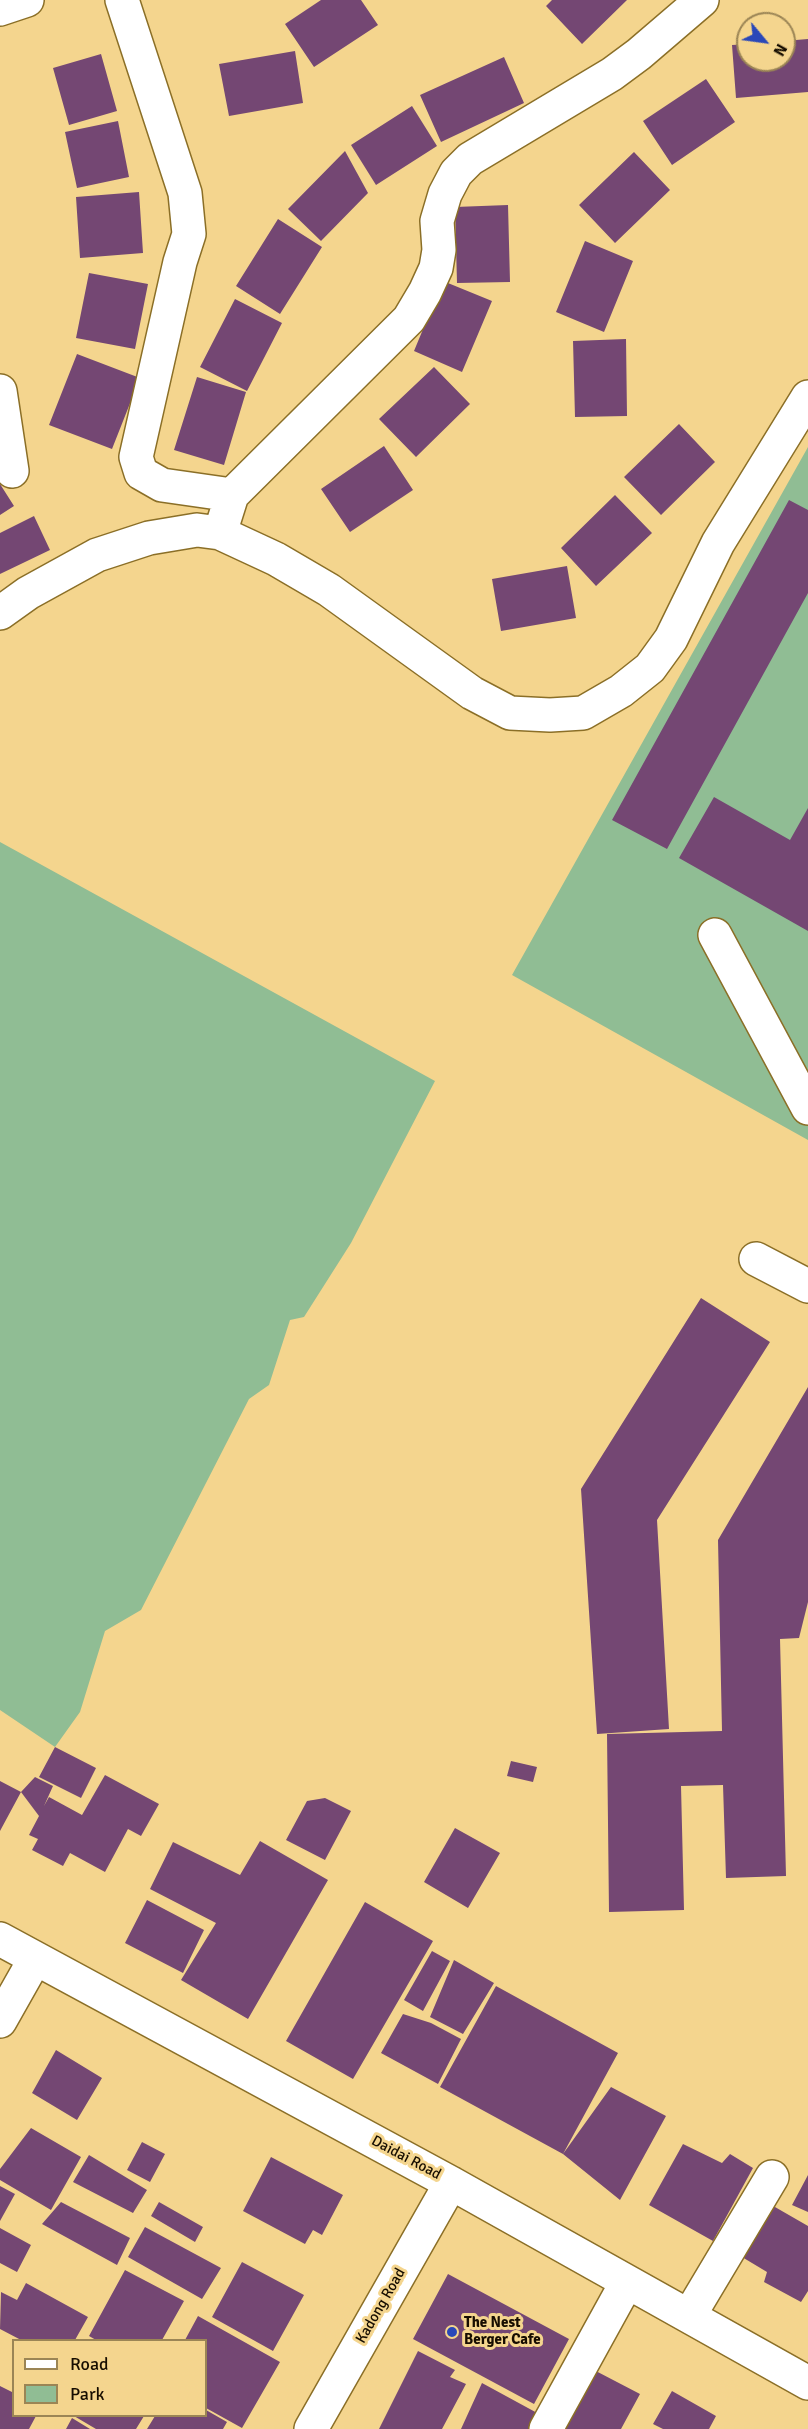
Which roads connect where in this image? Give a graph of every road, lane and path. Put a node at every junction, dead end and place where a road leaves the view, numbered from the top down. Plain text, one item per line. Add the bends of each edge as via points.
1 (27, 0) edge
2 (122, 0) edge
3 (702, 0) edge
4 (0, 9) edge
5 (0, 391) edge
6 (808, 397) edge
7 (12, 471) dead end
8 (232, 495) junction
9 (220, 533) junction
10 (0, 613) edge
11 (715, 936) dead end
12 (808, 1108) edge
13 (756, 1259) dead end
14 (808, 1286) edge
15 (0, 1939) edge
16 (35, 1959) junction
17 (0, 2021) edge
18 (772, 2177) dead end
19 (451, 2182) junction
20 (627, 2282) junction
21 (689, 2316) junction
22 (808, 2383) edge
23 (311, 2429) edge
24 (546, 2429) edge

1 - 4 street
2 - 8 street via 185,193 189,234 136,457 141,473 162,485
3 - 8 street via 612,74 470,159 456,172 437,221 436,268 409,319
5 - 7 street
6 - 9 street via 718,543 664,649 650,668 621,691 583,713 510,713 472,693 329,590
8 - 9 street
9 - 10 street via 197,530 149,538 97,555
11 - 12 street
13 - 14 street
15 - 16 street, Daidai Road
16 - 17 street
16 - 19 street, Daidai Road
18 - 21 street
19 - 20 street, Daidai Road
19 - 23 street, Kadong Road
20 - 21 street, Daidai Road
20 - 24 street
21 - 22 street, Daidai Road

